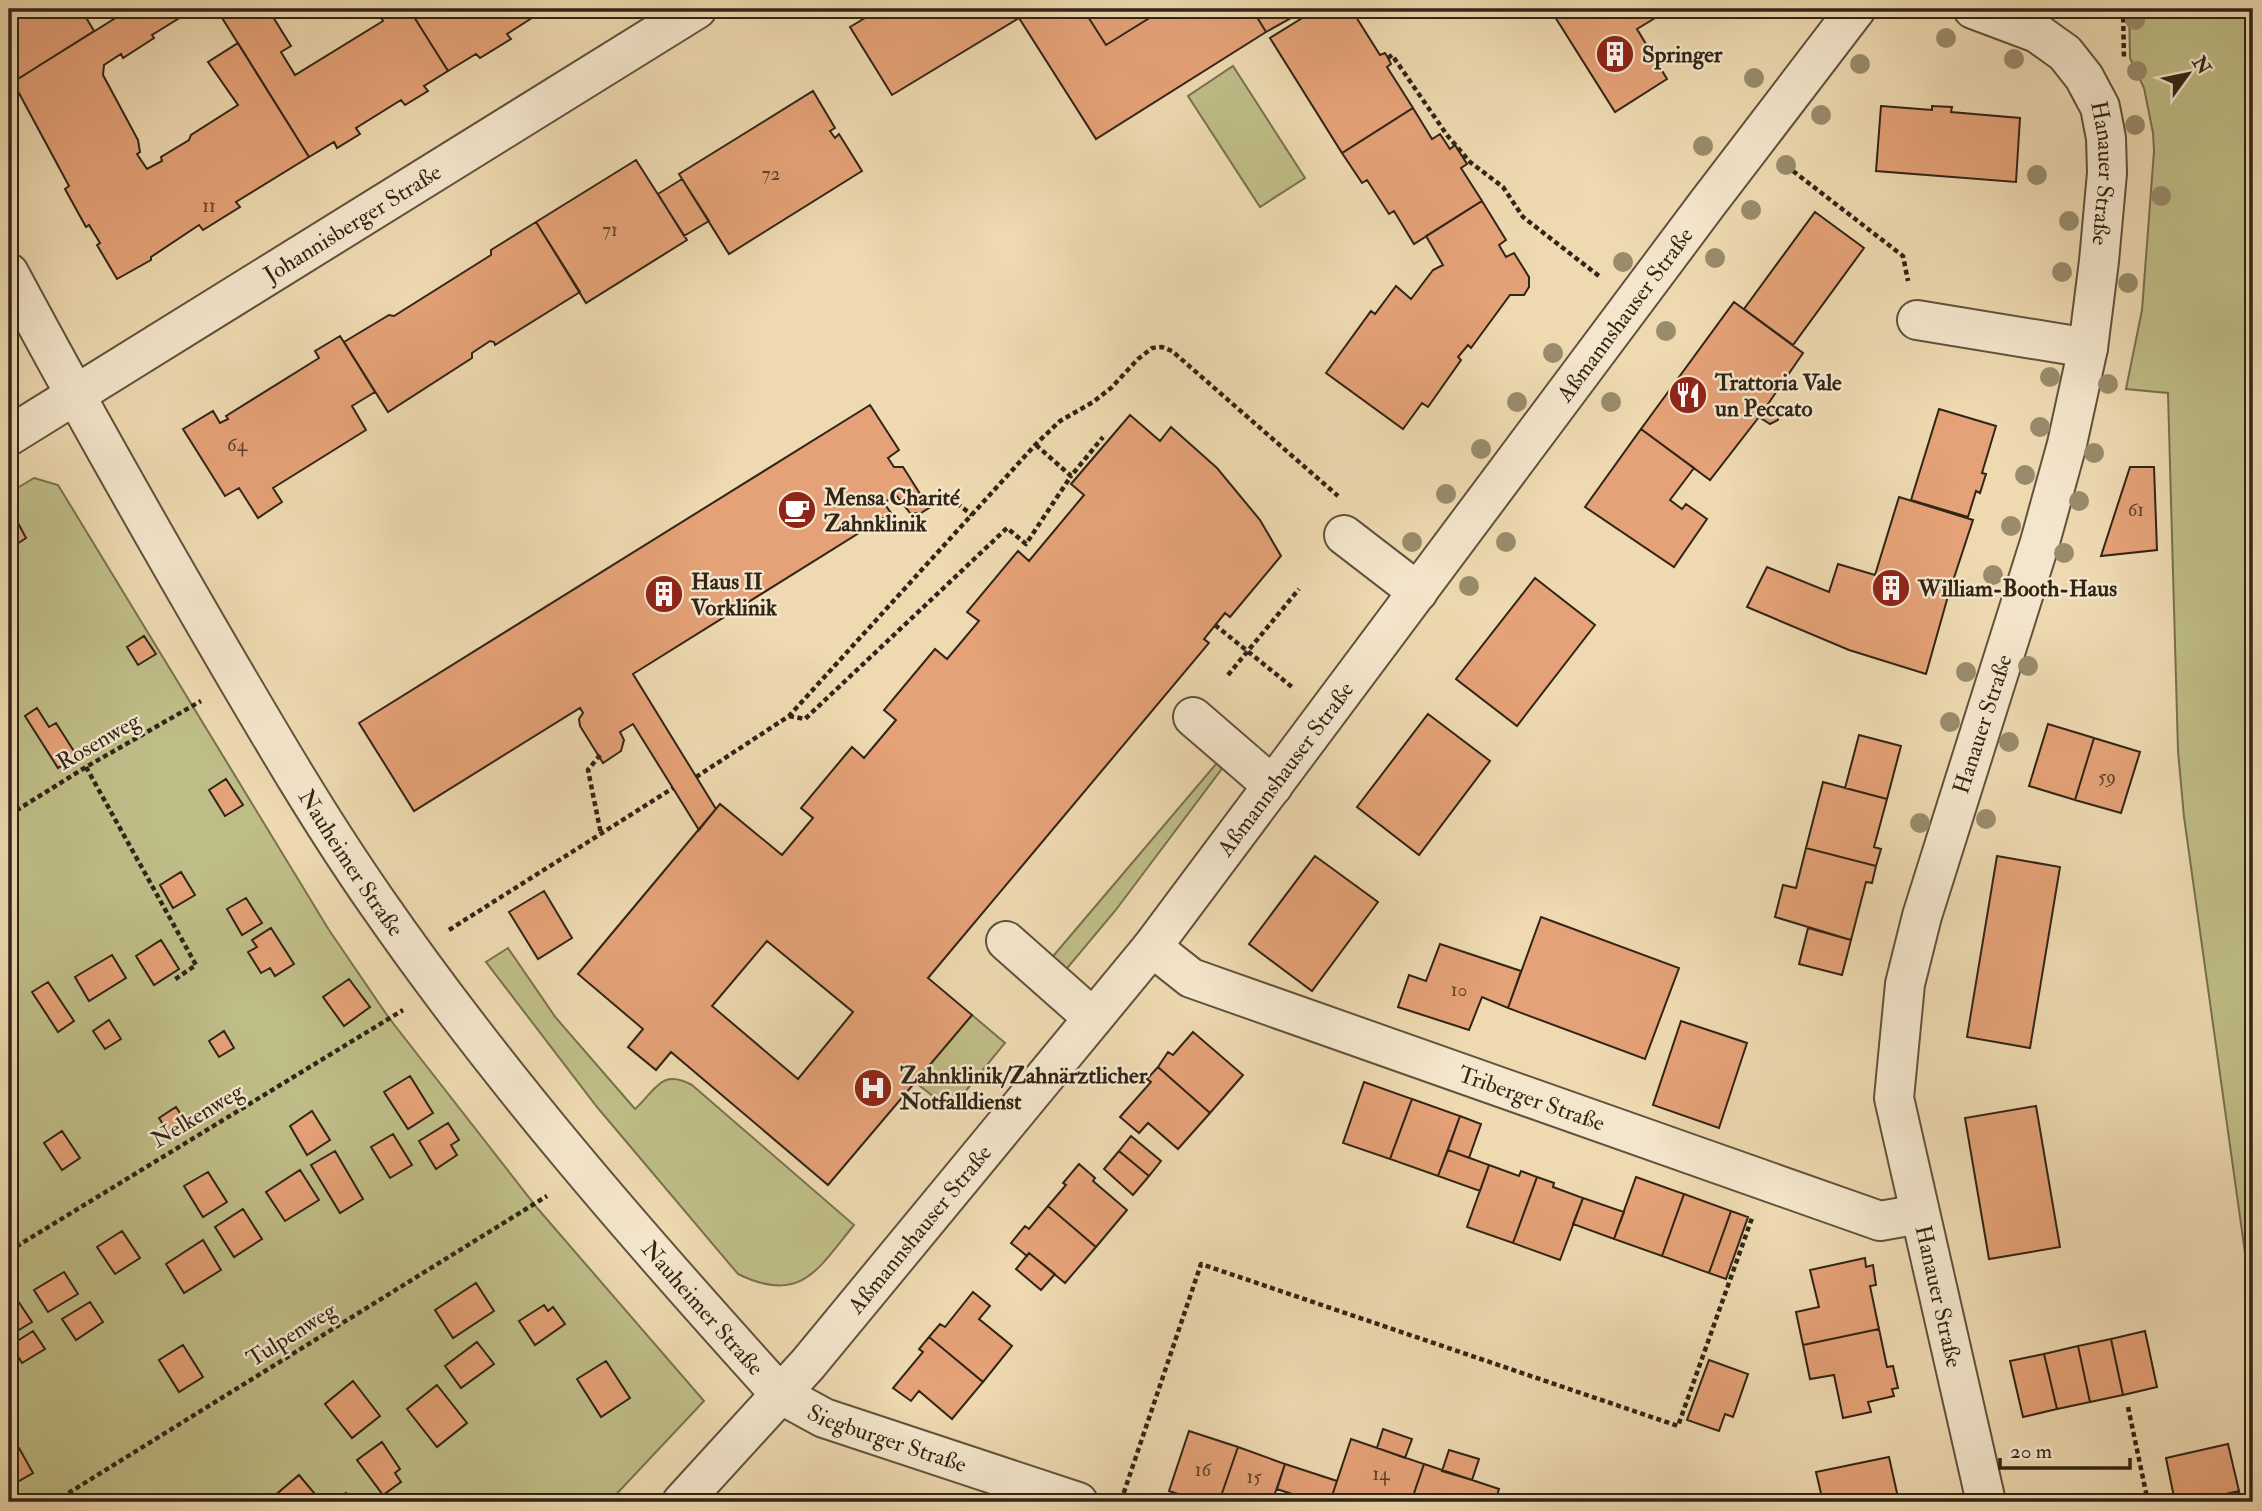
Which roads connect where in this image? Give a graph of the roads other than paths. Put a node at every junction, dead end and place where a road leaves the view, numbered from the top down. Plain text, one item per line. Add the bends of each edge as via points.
1 (697, 9) edge
2 (1856, 9) edge
3 (1973, 9) edge
4 (9, 273) edge
5 (1917, 320) road end
6 (2088, 348) junction
7 (74, 394) junction
8 (9, 436) edge
9 (1344, 535) dead end
10 (1418, 592) junction
11 (1193, 717) dead end
12 (1273, 786) junction
13 (1006, 941) dead end
14 (1152, 947) junction
15 (1093, 1018) junction
16 (1920, 1213) junction
17 (780, 1394) junction
18 (682, 1502) edge
19 (1078, 1502) edge
20 (1986, 1502) edge

1 - 7 street, Johannisberger Straße
2 - 10 street, Aßmannshauser Straße
3 - 6 street, Hanauer Straße via 2037,33 2065,53 2099,107 2107,173
4 - 7 street, Nauheimer Straße
5 - 6 street
6 - 16 street, Hanauer Straße via 2040,542 1922,916 1905,984 1894,1098
7 - 8 street, Johannisberger Straße
7 - 17 street, Nauheimer Straße via 269,733 374,898 467,1027 564,1148
9 - 10 street
10 - 12 street, Aßmannshauser Straße
11 - 12 street
12 - 14 street, Aßmannshauser Straße
13 - 15 street
14 - 15 street, Aßmannshauser Straße
14 - 16 street, Triberger Straße via 1191,978 1880,1221
15 - 17 street, Aßmannshauser Straße
16 - 20 street, Hanauer Straße
17 - 18 street, Aßmannshauser Straße
17 - 19 street, Siegburger Straße via 824,1418

